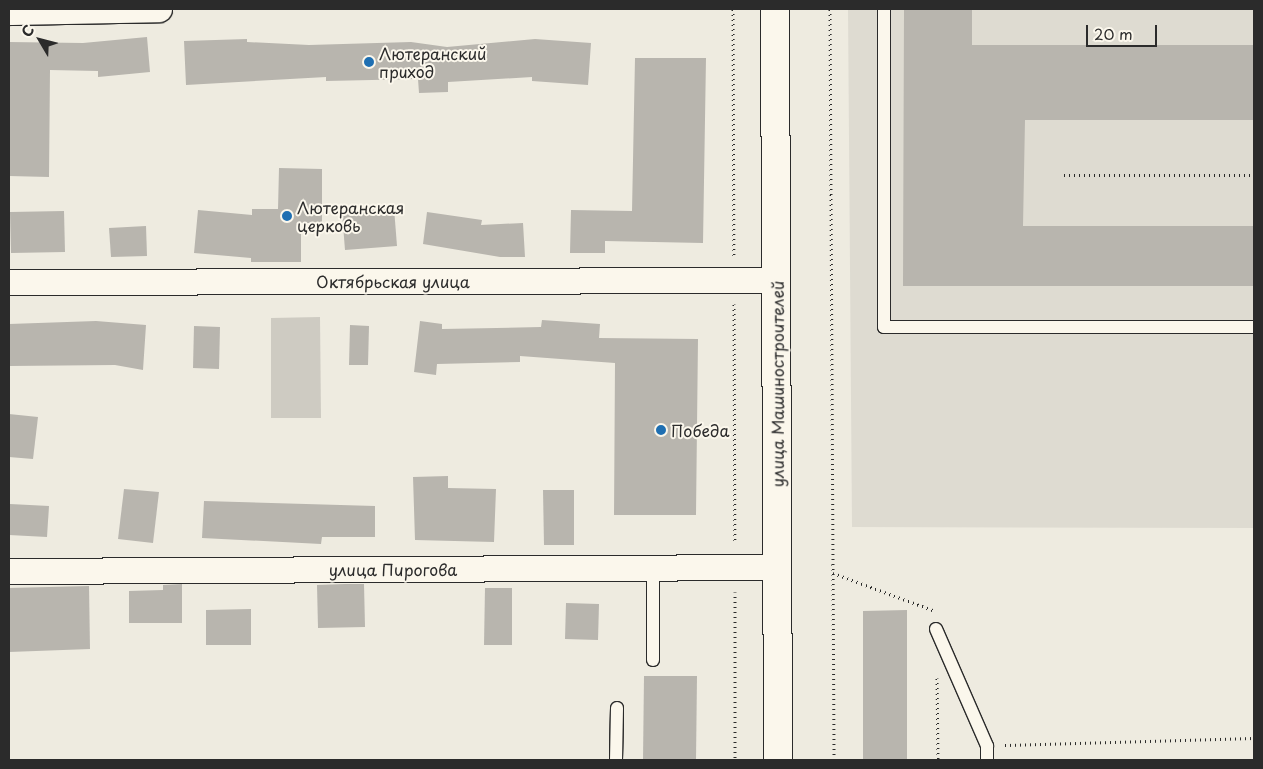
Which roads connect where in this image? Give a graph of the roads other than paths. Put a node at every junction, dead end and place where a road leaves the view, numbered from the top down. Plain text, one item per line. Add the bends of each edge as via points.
1 (159, 9) edge
2 (775, 9) edge
3 (884, 9) edge
4 (9, 12) edge
5 (776, 280) junction
6 (9, 282) edge
7 (1254, 327) edge
8 (778, 567) junction
9 (653, 568) junction
10 (9, 571) edge
11 (936, 629) road end
12 (653, 660) dead end
13 (617, 708) dead end
14 (616, 760) edge
15 (778, 760) edge
16 (987, 760) edge

1 - 4 street
2 - 5 main road, улица Машиностроителей
3 - 7 lane via 884,326
5 - 6 street, Октябрьская улица
5 - 8 main road, улица Машиностроителей
8 - 9 street, улица Пирогова
8 - 15 main road, улица Машиностроителей
9 - 10 street, улица Пирогова
9 - 12 lane
11 - 16 lane via 987,746
13 - 14 lane

